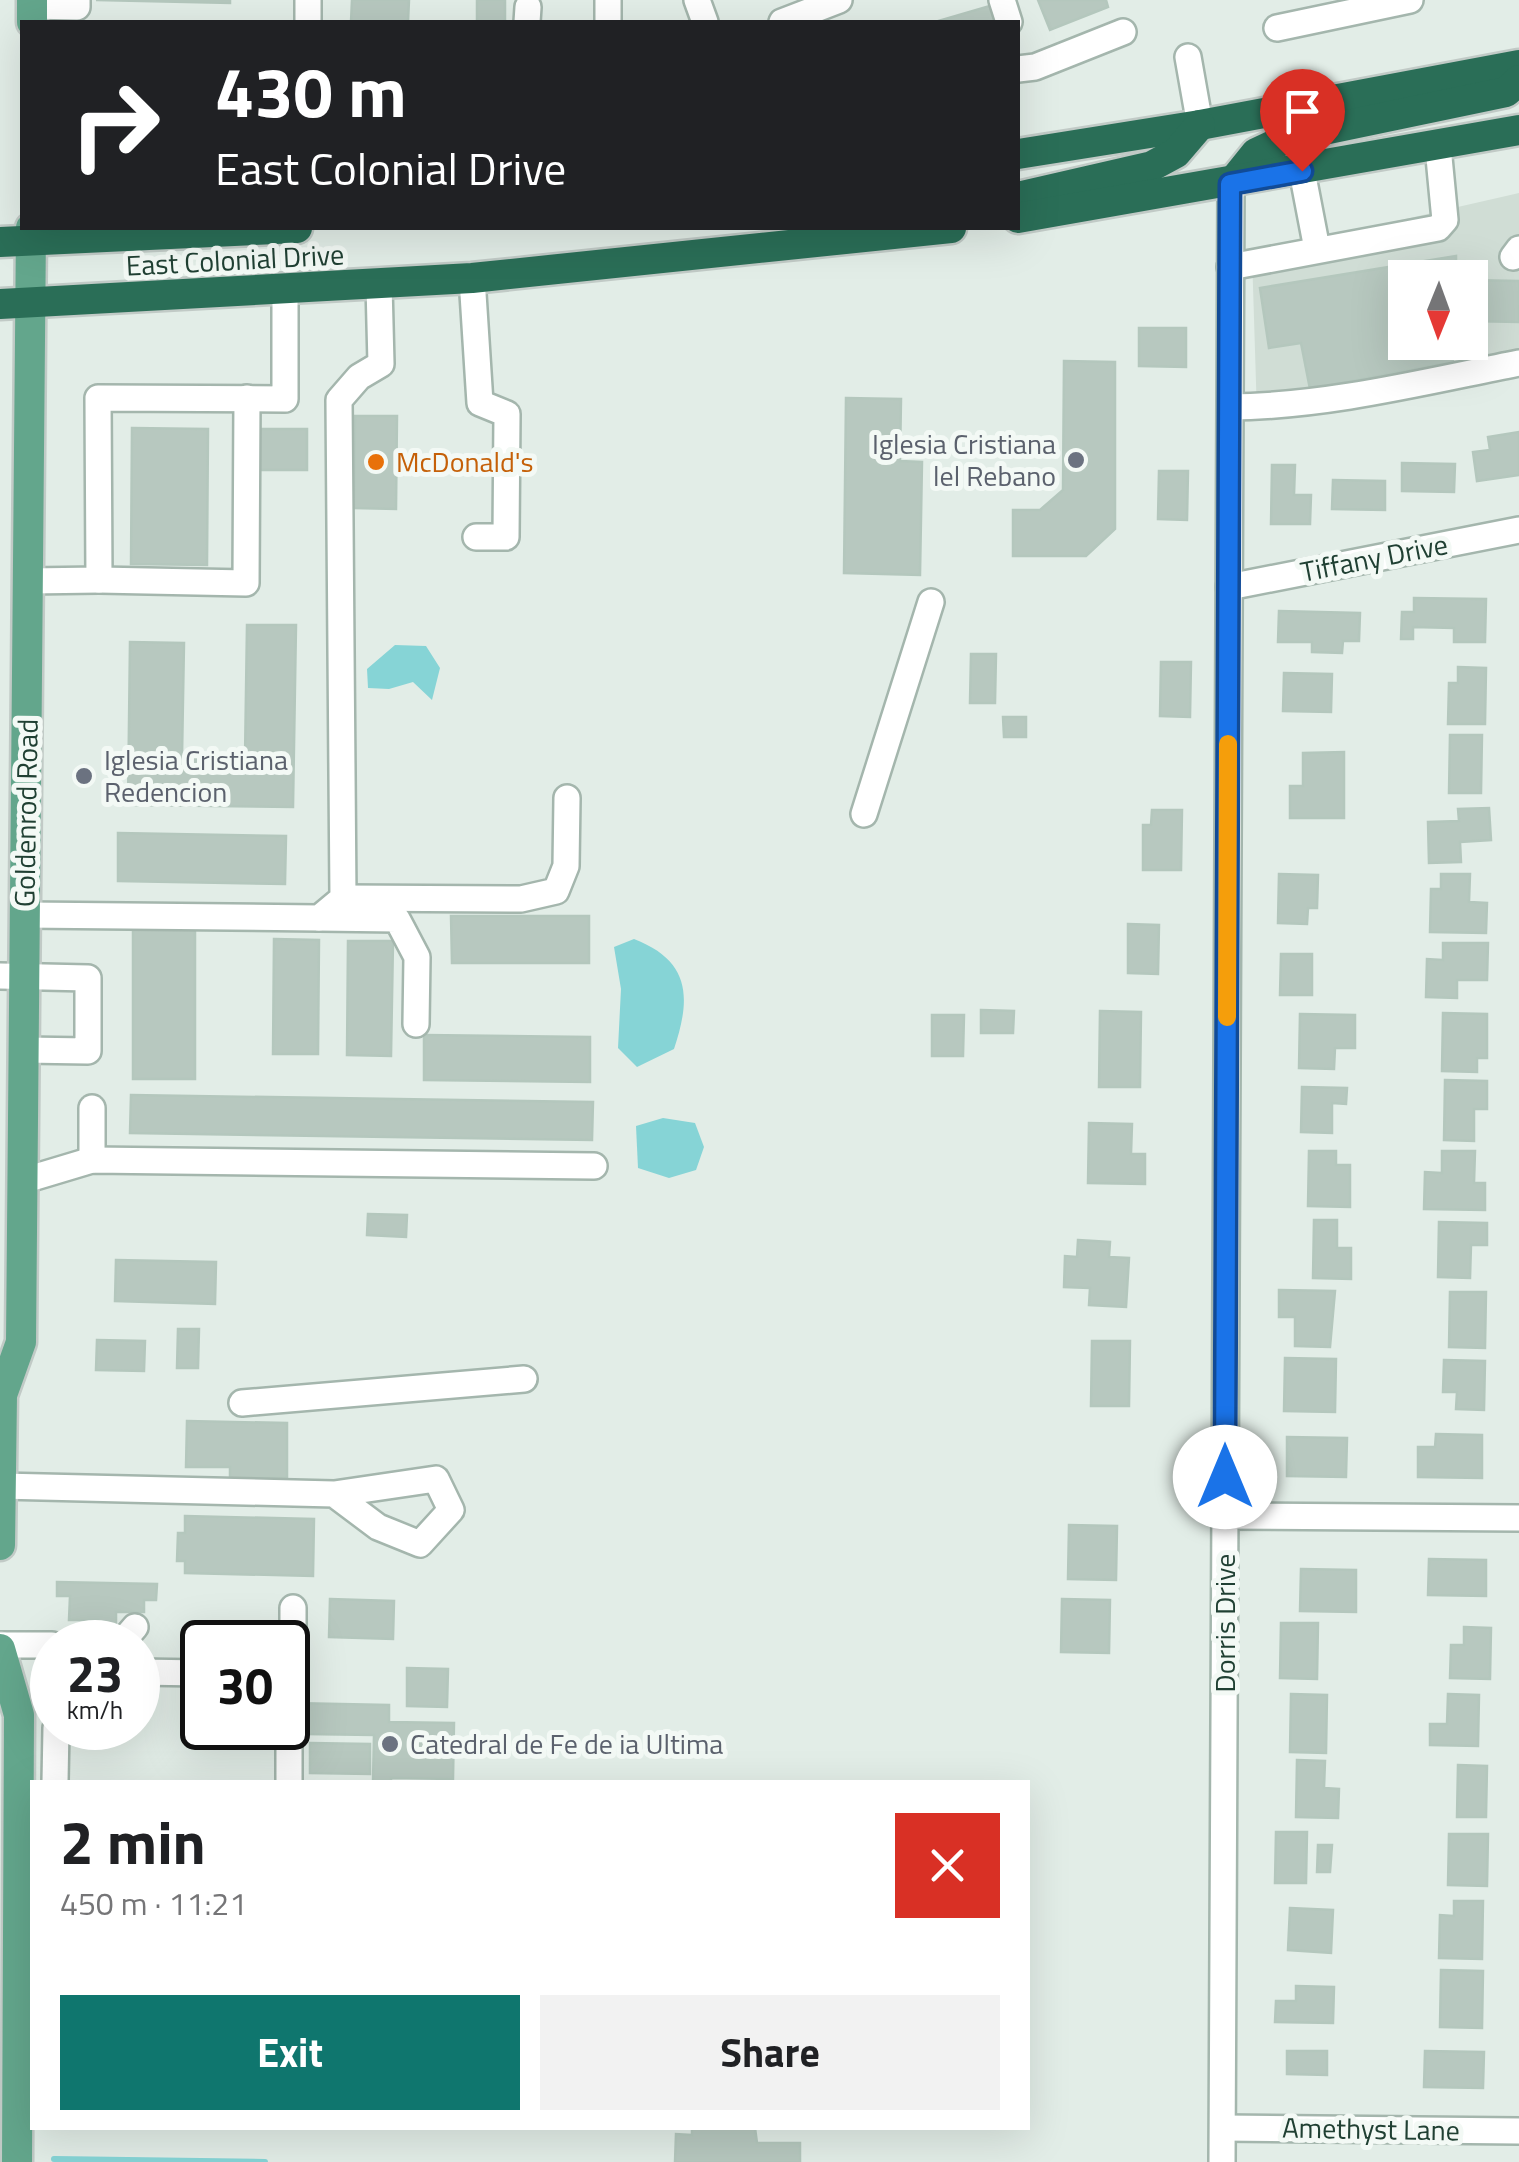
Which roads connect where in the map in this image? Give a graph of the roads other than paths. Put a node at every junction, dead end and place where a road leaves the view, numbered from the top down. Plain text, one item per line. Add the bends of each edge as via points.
1 (77, 0) edge
2 (839, 0) edge
3 (1410, 0) edge
4 (1350, 6) edge
5 (32, 10) edge
6 (787, 20) edge
7 (1277, 28) dead end
8 (1123, 32) dead end
9 (1188, 57) dead end
10 (1020, 61) edge
11 (1519, 65) edge
12 (1519, 80) edge
13 (1200, 125) junction
14 (1519, 132) edge
15 (1438, 146) junction
16 (1020, 154) edge
17 (1302, 171) junction
18 (1230, 184) junction
19 (1020, 198) edge
20 (1020, 218) edge
21 (224, 230) edge
22 (932, 230) edge
23 (152, 232) edge
24 (31, 234) edge
25 (0, 242) edge
26 (1317, 250) junction
27 (1230, 267) junction
28 (472, 278) junction
29 (379, 285) junction
30 (285, 291) junction
31 (31, 303) junction
32 (0, 304) edge
33 (1519, 363) edge
34 (246, 398) junction
35 (1230, 407) junction
36 (1519, 530) edge
37 (476, 537) dead end
38 (98, 580) junction
39 (29, 581) junction
40 (1229, 587) junction
41 (931, 602) dead end
42 (567, 798) dead end
43 (864, 814) dead end
44 (343, 898) junction
45 (25, 916) junction
46 (320, 918) junction
47 (12, 976) edge
48 (416, 1024) dead end
49 (24, 1050) junction
50 (92, 1108) dead end
51 (92, 1160) junction
52 (594, 1166) dead end
53 (22, 1181) junction
54 (524, 1379) dead end
55 (1, 1393) edge
56 (242, 1403) dead end
57 (1, 1486) edge
58 (334, 1494) dead end
59 (1225, 1516) junction
60 (1519, 1518) edge
61 (0, 1546) edge
62 (293, 1608) dead end
63 (293, 1620) edge
64 (30, 1646) edge
65 (0, 1647) edge
66 (56, 1750) edge
67 (289, 1750) edge
68 (55, 1780) edge
69 (288, 1780) edge
70 (25, 1928) edge
71 (1222, 2128) junction
72 (1519, 2131) edge
73 (17, 2162) edge
74 (1222, 2162) edge

1 - 5 street via 77,7
2 - 6 street
3 - 4 street
4 - 7 street
8 - 10 street
9 - 13 street
11 - 13 highway
12 - 18 highway via 1506,92 1290,137 1256,153
13 - 16 highway
13 - 19 highway via 1176,153 1152,166
14 - 15 highway
15 - 17 highway
15 - 26 street via 1445,220 1438,228
17 - 18 highway
17 - 26 street
18 - 20 highway
18 - 27 street, Dorris Drive
21 - 23 highway, East Colonial Drive
22 - 28 highway, East Colonial Drive
23 - 24 highway, East Colonial Drive
24 - 25 highway, East Colonial Drive
24 - 31 main road, Goldenrod Road
26 - 27 street
27 - 35 street, Dorris Drive
28 - 29 highway, East Colonial Drive
28 - 37 street via 480,403 506,414 506,537
29 - 30 highway, East Colonial Drive
29 - 44 street via 381,364 339,400
30 - 31 highway, East Colonial Drive
30 - 34 street via 286,399
31 - 32 highway, East Colonial Drive
31 - 39 main road, Goldenrod Road
33 - 35 street via 1280,407
34 - 38 street via 98,398
34 - 38 street via 246,583
35 - 40 street, Dorris Drive
36 - 40 street, Tiffany Drive
38 - 39 street
39 - 45 main road, Goldenrod Road
40 - 59 street, Dorris Drive
41 - 43 street
42 - 44 street via 566,866 556,891 521,899
44 - 46 street
45 - 46 street
45 - 47 main road, Goldenrod Road
46 - 48 street via 397,919 417,957
47 - 49 main road, Goldenrod Road
47 - 49 street via 88,978 88,1051
49 - 53 main road, Goldenrod Road
50 - 51 street
51 - 52 street
51 - 53 street
53 - 55 main road, Goldenrod Road via 21,1342
54 - 56 street
55 - 57 main road, Goldenrod Road
57 - 58 street
57 - 61 main road, Goldenrod Road
59 - 60 street
59 - 71 street, Dorris Drive
62 - 63 street
64 - 65 street
65 - 70 main road via 19,1715
66 - 68 street
67 - 69 street
70 - 73 main road
71 - 72 street, Amethyst Lane
71 - 74 street, Dorris Drive

